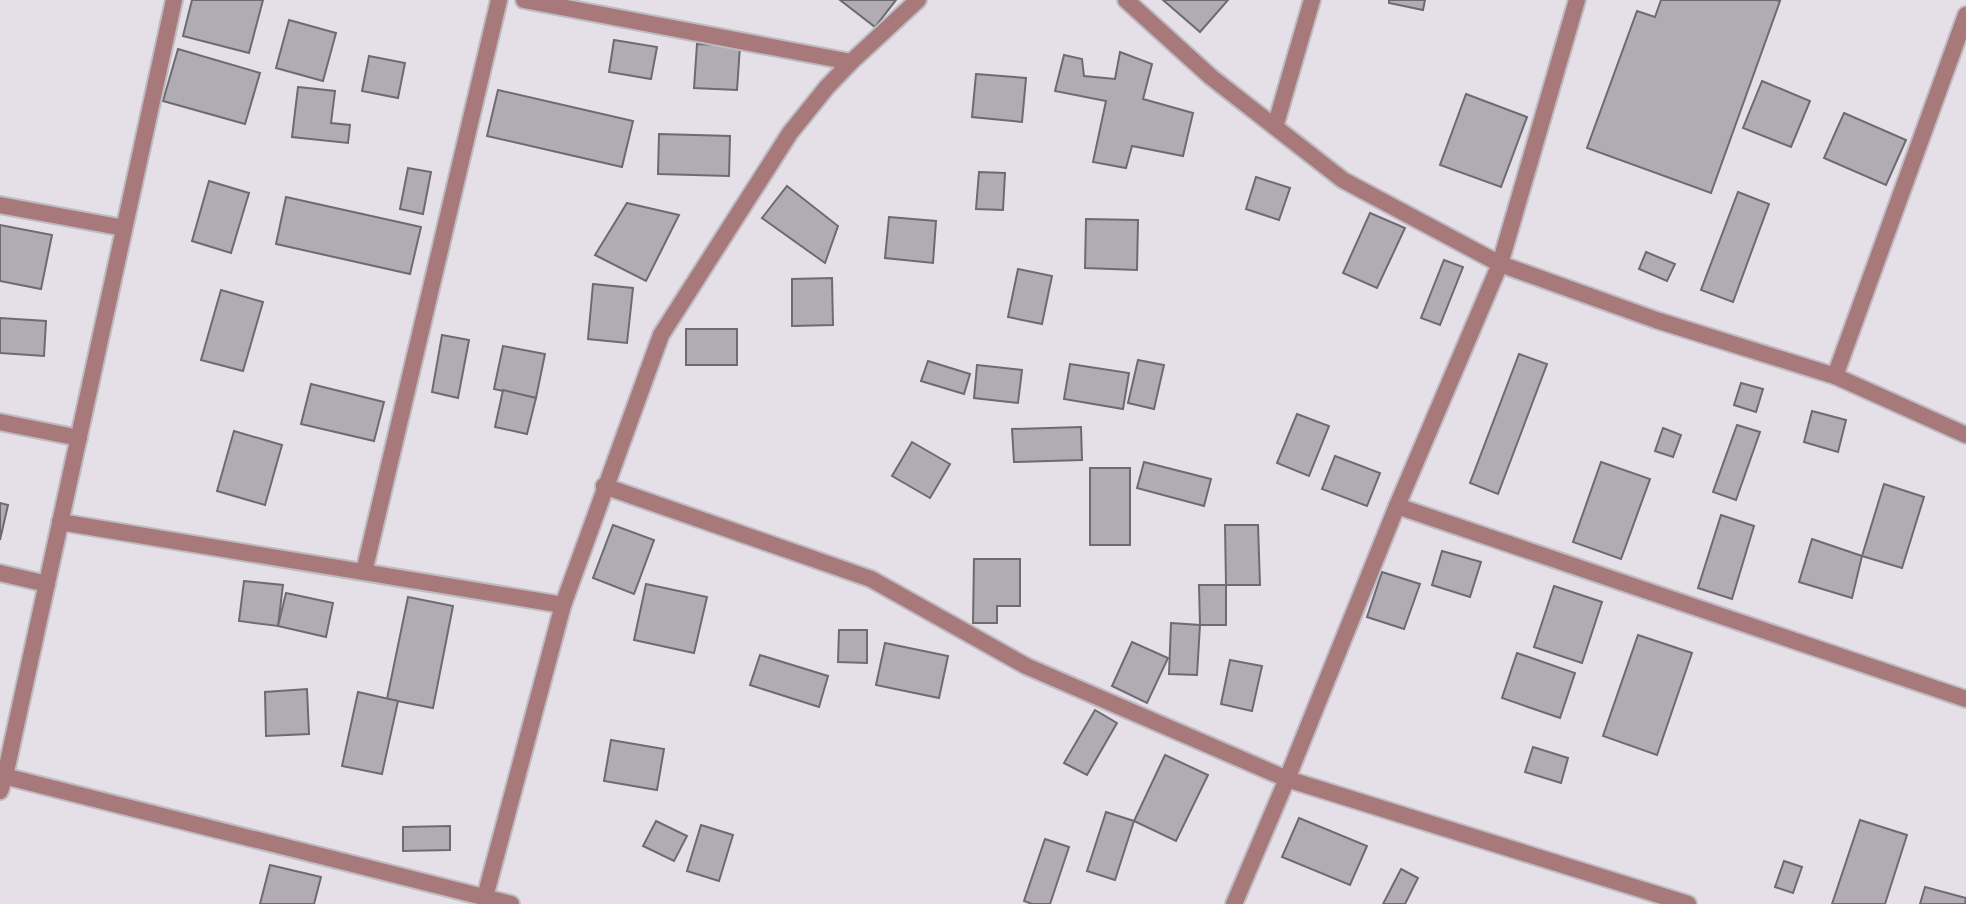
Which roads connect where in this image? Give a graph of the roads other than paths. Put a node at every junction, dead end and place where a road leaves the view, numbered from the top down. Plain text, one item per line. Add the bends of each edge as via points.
1 (174, 0) edge
2 (499, 0) edge
3 (524, 0) edge
4 (918, 0) edge
5 (1126, 0) edge
6 (1312, 0) edge
7 (1577, 0) edge
8 (1966, 15) edge
9 (851, 62) junction
10 (1275, 127) junction
11 (0, 205) edge
12 (124, 228) junction
13 (1500, 264) junction
14 (1835, 376) junction
15 (0, 422) edge
16 (1966, 435) edge
17 (79, 438) junction
18 (604, 486) junction
19 (1397, 506) junction
20 (60, 522) junction
21 (364, 572) junction
22 (0, 573) edge
23 (47, 584) junction
24 (563, 605) junction
25 (1966, 699) edge
26 (1287, 779) junction
27 (2, 781) edge
28 (485, 897) junction
29 (511, 904) edge
30 (1234, 904) edge
31 (1688, 904) edge

1 - 12 street
2 - 21 street
3 - 9 street
4 - 9 street
5 - 10 street
6 - 10 street
7 - 13 street
8 - 14 street
9 - 18 street via 790,133 661,335
10 - 13 street via 1343,180
11 - 12 street
12 - 17 street
13 - 14 street
13 - 19 street
14 - 16 street
15 - 17 street
17 - 20 street
18 - 24 street
18 - 26 street via 871,579 1026,666
19 - 25 street
19 - 26 street
20 - 21 street
20 - 23 street
21 - 24 street
22 - 23 street
23 - 27 street
24 - 28 street
26 - 30 street
26 - 31 street
27 - 28 street
28 - 29 street

